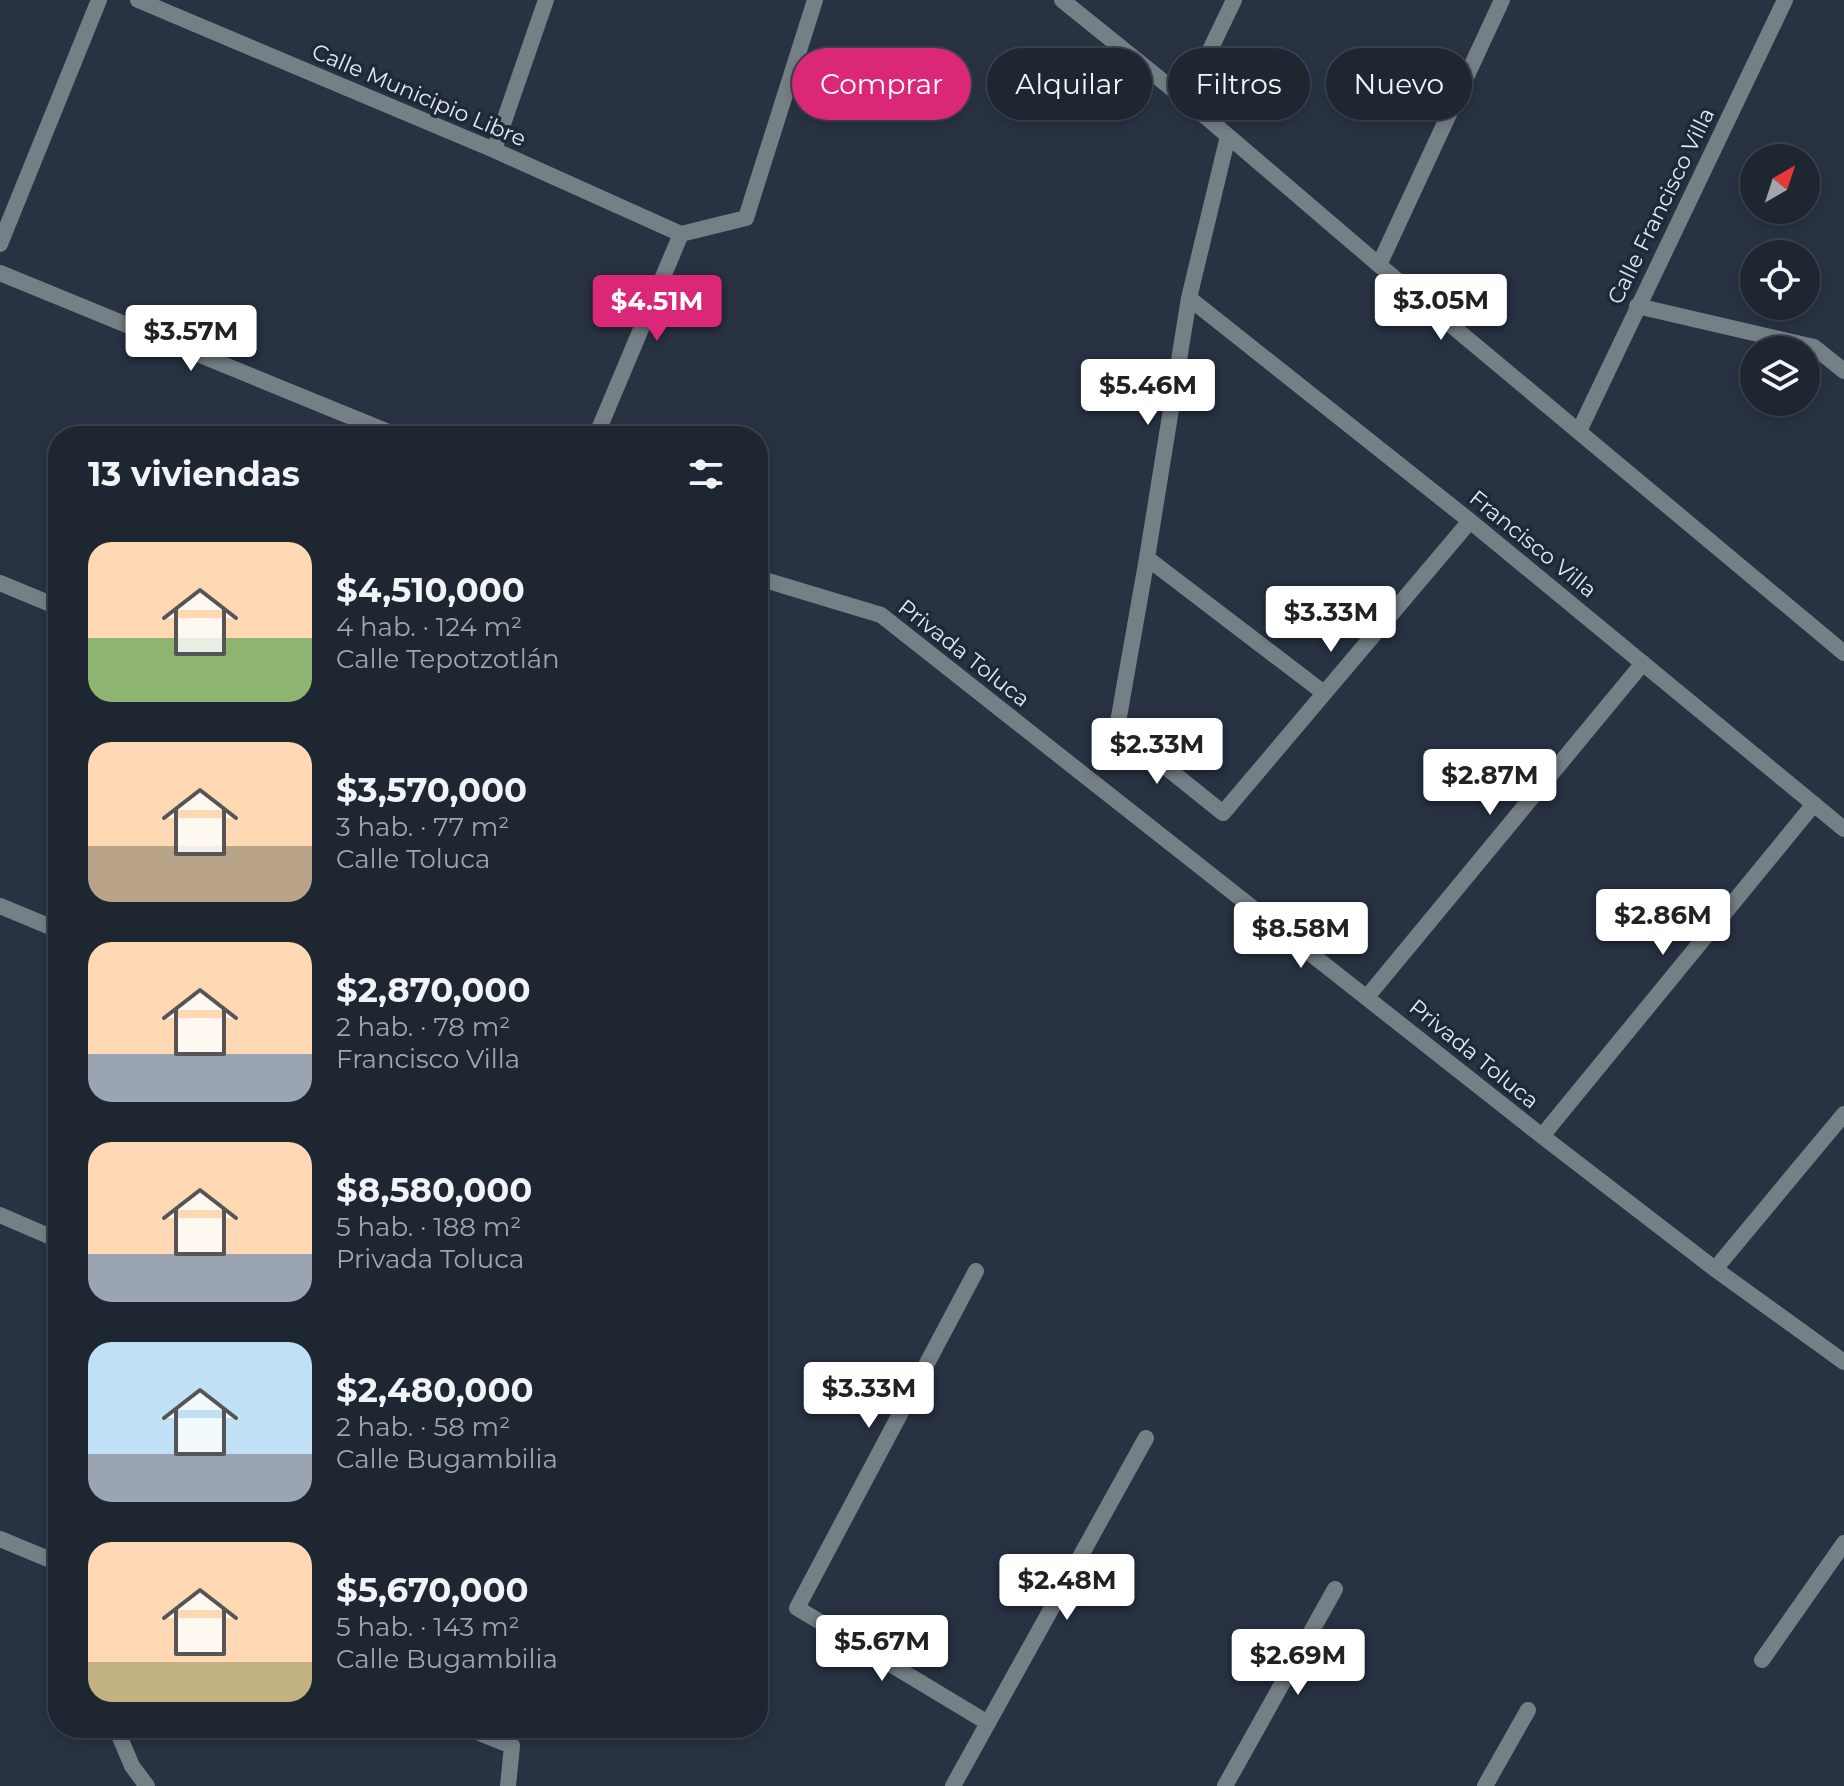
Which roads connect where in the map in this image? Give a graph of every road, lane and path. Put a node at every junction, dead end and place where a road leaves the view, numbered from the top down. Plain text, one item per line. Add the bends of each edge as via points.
1 (99, 0) edge
2 (138, 0) edge
3 (546, 0) edge
4 (815, 0) edge
5 (1062, 0) edge
6 (1234, 0) edge
7 (1502, 0) edge
8 (1785, 0) edge
9 (1211, 48) edge
10 (1168, 85) edge
11 (1209, 120) edge
12 (1228, 136) junction
13 (494, 150) junction
14 (681, 234) junction
15 (0, 244) edge
16 (1379, 265) junction
17 (0, 273) edge
18 (1189, 298) junction
19 (1637, 306) junction
20 (1844, 371) edge
21 (374, 426) edge
22 (600, 426) edge
23 (1579, 431) junction
24 (1470, 521) junction
25 (1147, 558) junction
26 (768, 581) edge
27 (0, 583) edge
28 (48, 603) edge
29 (1844, 653) edge
30 (1643, 663) junction
31 (1324, 693) junction
32 (1814, 804) junction
33 (1844, 829) edge
34 (0, 906) edge
35 (48, 926) edge
36 (1367, 997) junction
37 (1844, 1114) edge
38 (1542, 1136) junction
39 (0, 1215) edge
40 (48, 1236) edge
41 (1715, 1269) junction
42 (976, 1271) dead end
43 (1844, 1362) edge
44 (1146, 1438) dead end
45 (0, 1539) edge
46 (1844, 1543) edge
47 (48, 1559) edge
48 (1335, 1589) dead end
49 (1762, 1660) dead end
50 (1528, 1710) dead end
51 (988, 1723) junction
52 (120, 1738) edge
53 (492, 1738) edge
54 (147, 1786) edge
55 (508, 1786) edge
56 (953, 1786) edge
57 (1225, 1786) edge
58 (1485, 1786) edge

1 - 15 street
2 - 13 street, Calle Municipio Libre
3 - 13 street
4 - 14 street via 746,218
5 - 10 street
6 - 9 street
7 - 16 street
8 - 19 street, Calle Francisco Villa
11 - 12 street
12 - 16 street
12 - 18 street
13 - 14 street, Calle Municipio Libre
14 - 22 street
16 - 23 street
17 - 21 street
18 - 24 street, Francisco Villa
18 - 25 street
19 - 20 street via 1814,347
19 - 23 street, Calle Francisco Villa
23 - 29 street
24 - 30 street, Francisco Villa
24 - 31 street
25 - 31 street
25 - 31 street via 1117,728 1223,813
26 - 36 street, Privada Toluca via 881,615
27 - 28 street
30 - 32 street, Francisco Villa
30 - 36 street
32 - 33 street, Francisco Villa
32 - 38 street
34 - 35 street
36 - 38 street, Privada Toluca
37 - 41 street
38 - 41 street, Privada Toluca
39 - 40 street
41 - 43 street, Privada Toluca
42 - 51 street via 797,1608
44 - 51 street
45 - 47 street
46 - 49 street
48 - 57 street
50 - 58 street
51 - 56 street
52 - 54 street
53 - 55 street via 512,1746

